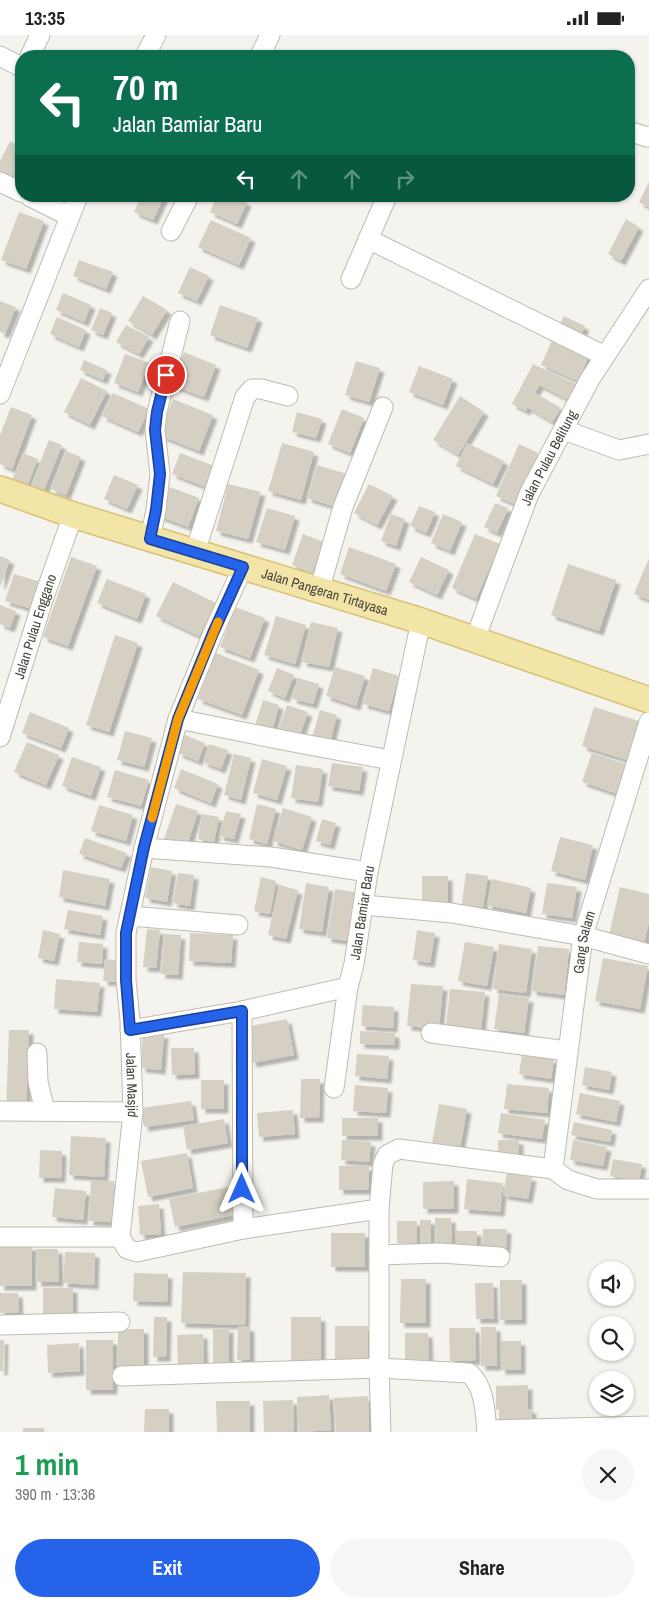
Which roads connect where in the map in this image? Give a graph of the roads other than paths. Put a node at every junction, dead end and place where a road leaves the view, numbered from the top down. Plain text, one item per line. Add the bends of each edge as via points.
1 (40, 35) edge
2 (270, 35) edge
3 (33, 50) edge
4 (263, 50) edge
5 (0, 57) edge
6 (15, 64) edge
7 (635, 133) edge
8 (649, 136) edge
9 (0, 182) edge
10 (15, 189) edge
11 (41, 202) edge
12 (75, 202) edge
13 (186, 202) edge
14 (384, 202) edge
15 (69, 216) junction
16 (171, 231) dead end
17 (368, 239) junction
18 (351, 279) dead end
19 (649, 289) edge
20 (180, 321) dead end
21 (605, 356) junction
22 (0, 394) edge
23 (288, 396) dead end
24 (383, 407) dead end
25 (564, 431) junction
26 (649, 444) edge
27 (0, 489) edge
28 (73, 515) junction
29 (150, 539) junction
30 (196, 552) junction
31 (243, 567) junction
32 (320, 591) junction
33 (421, 621) junction
34 (474, 639) junction
35 (649, 700) edge
36 (178, 719) junction
37 (649, 723) edge
38 (0, 737) edge
39 (392, 760) junction
40 (144, 847) junction
41 (368, 872) junction
42 (364, 905) junction
43 (130, 916) junction
44 (238, 925) dead end
45 (583, 936) junction
46 (649, 954) edge
47 (348, 987) junction
48 (242, 1011) junction
49 (130, 1030) junction
50 (431, 1033) dead end
51 (567, 1051) junction
52 (37, 1053) dead end
53 (334, 1087) dead end
54 (0, 1111) edge
55 (45, 1111) junction
56 (133, 1112) junction
57 (552, 1169) junction
58 (649, 1189) edge
59 (379, 1209) junction
60 (243, 1229) junction
61 (0, 1237) edge
62 (120, 1237) junction
63 (379, 1255) junction
64 (500, 1257) dead end
65 (120, 1322) dead end
66 (0, 1325) edge
67 (379, 1368) junction
68 (122, 1376) dead end
69 (649, 1426) edge
70 (487, 1431) edge
71 (381, 1432) edge

1 - 3 street
2 - 4 street
5 - 6 street
7 - 8 street
9 - 10 street
11 - 15 street
12 - 15 street
13 - 16 street
14 - 17 street
15 - 22 street
17 - 18 street
17 - 21 street
19 - 21 street, Jalan Pulau Belitung
20 - 29 street via 157,412 155,430 160,474
21 - 25 street, Jalan Pulau Belitung
23 - 30 street via 252,389 245,397
24 - 32 street via 343,507
25 - 26 street via 620,450
25 - 34 street, Jalan Pulau Belitung via 529,494
27 - 28 main road, Jalan Pangeran Tirtayasa
28 - 29 main road, Jalan Pangeran Tirtayasa
28 - 38 street, Jalan Pulau Enggano via 42,600
29 - 30 main road, Jalan Pangeran Tirtayasa
30 - 31 main road, Jalan Pangeran Tirtayasa
31 - 32 main road, Jalan Pangeran Tirtayasa
31 - 36 street, Jalan Masjid
32 - 33 main road, Jalan Pangeran Tirtayasa
33 - 34 main road, Jalan Pangeran Tirtayasa
33 - 39 street, Jalan Bamiar Baru
34 - 35 main road, Jalan Pangeran Tirtayasa
36 - 39 street
36 - 40 street, Jalan Masjid
37 - 45 street, Gang Salam
39 - 41 street, Jalan Bamiar Baru
40 - 41 street via 271,857
40 - 43 street, Jalan Masjid
41 - 42 street, Jalan Bamiar Baru
42 - 45 street via 452,913
42 - 47 street, Jalan Bamiar Baru
43 - 44 street
43 - 49 street, Jalan Masjid via 126,933 126,980
45 - 46 street
45 - 51 street, Gang Salam
47 - 48 street
47 - 53 street, Jalan Bamiar Baru
48 - 49 street
48 - 60 street
49 - 56 street, Jalan Masjid
50 - 51 street
51 - 57 street, Gang Salam
52 - 55 street via 38,1082
54 - 55 street
55 - 56 street
56 - 62 street, Jalan Masjid
57 - 58 street via 568,1180 597,1189
57 - 59 street via 399,1149 387,1155 383,1165
59 - 60 street
59 - 63 street
60 - 62 street via 137,1252 127,1249
61 - 62 street
63 - 64 street via 440,1253
63 - 67 street
65 - 66 street
67 - 68 street
67 - 70 street via 469,1373 481,1389
67 - 71 street
69 - 70 street

